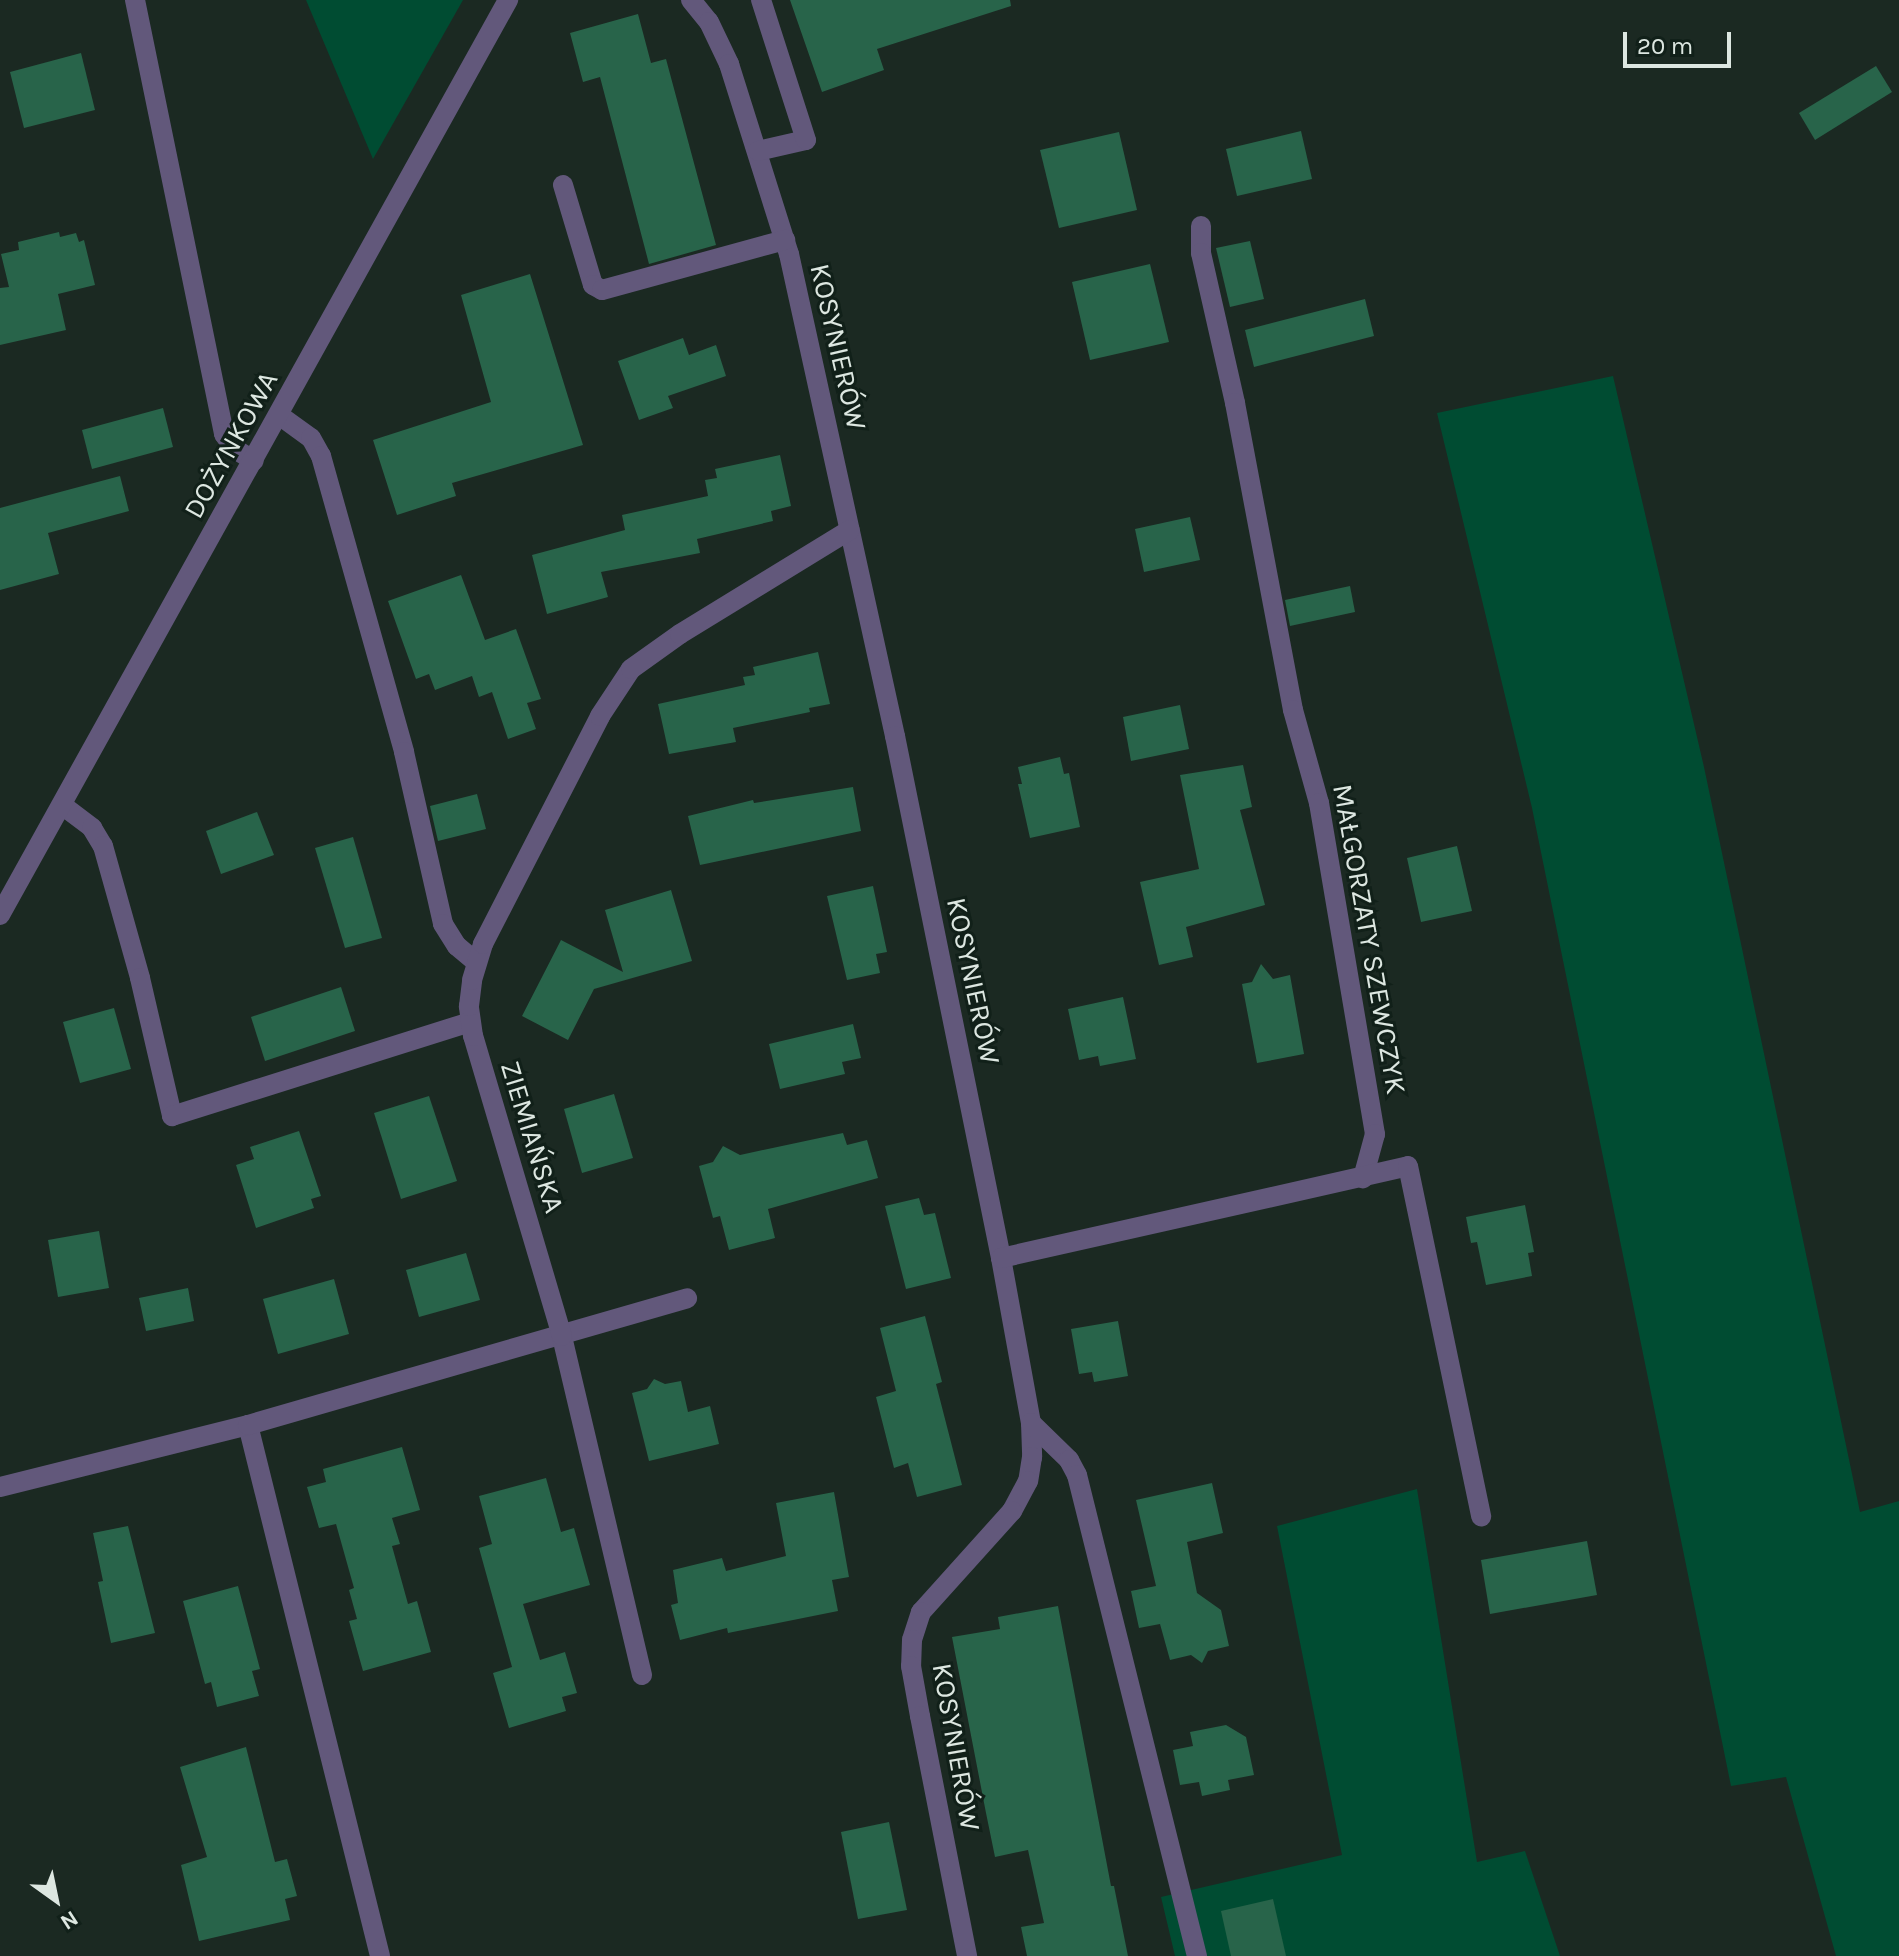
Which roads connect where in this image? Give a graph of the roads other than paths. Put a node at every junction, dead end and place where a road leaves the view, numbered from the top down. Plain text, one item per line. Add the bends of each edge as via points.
1 (135, 0) edge
2 (508, 0) edge
3 (691, 0) edge
4 (761, 0) edge
5 (758, 151) junction
6 (563, 185) dead end
7 (1201, 226) dead end
8 (785, 240) junction
9 (279, 415) junction
10 (254, 461) junction
11 (850, 530) junction
12 (62, 805) junction
13 (0, 915) edge
14 (476, 962) junction
15 (470, 1022) junction
16 (1363, 1178) junction
17 (1001, 1258) junction
18 (687, 1298) dead end
19 (562, 1336) junction
20 (1031, 1423) junction
21 (248, 1425) junction
22 (0, 1487) edge
23 (1481, 1516) dead end
24 (642, 1675) dead end
25 (380, 1956) edge
26 (967, 1956) edge
27 (1197, 1956) edge

1 - 10 street via 224,434
2 - 9 street, DOŻYNKOWA
3 - 5 street, KOSYNIERÓW via 719,40
4 - 5 street via 806,140
5 - 8 street, KOSYNIERÓW
6 - 8 street via 593,285 602,290
7 - 16 street, MAŁGORZATY SZEWCZYK via 1201,253 1293,710 1319,803 1375,1134
8 - 11 street, KOSYNIERÓW
9 - 10 street, DOŻYNKOWA
9 - 14 street via 311,438 321,456 404,752 443,924
10 - 12 street, DOŻYNKOWA
11 - 14 street, ZIEMIAŃSKA via 631,669 600,716
11 - 17 street, KOSYNIERÓW
12 - 13 street, DOŻYNKOWA
12 - 15 street via 92,828 103,846 172,1116
14 - 15 street, ZIEMIAŃSKA
15 - 19 street, ZIEMIAŃSKA
16 - 17 street
16 - 23 street via 1408,1166
17 - 20 street, KOSYNIERÓW
18 - 19 street
19 - 21 street
19 - 24 street, ZIEMIAŃSKA
20 - 26 street, KOSYNIERÓW via 1028,1481 1012,1511 921,1612 912,1640 917,1704
20 - 27 street via 1077,1475
21 - 22 street
21 - 25 street

